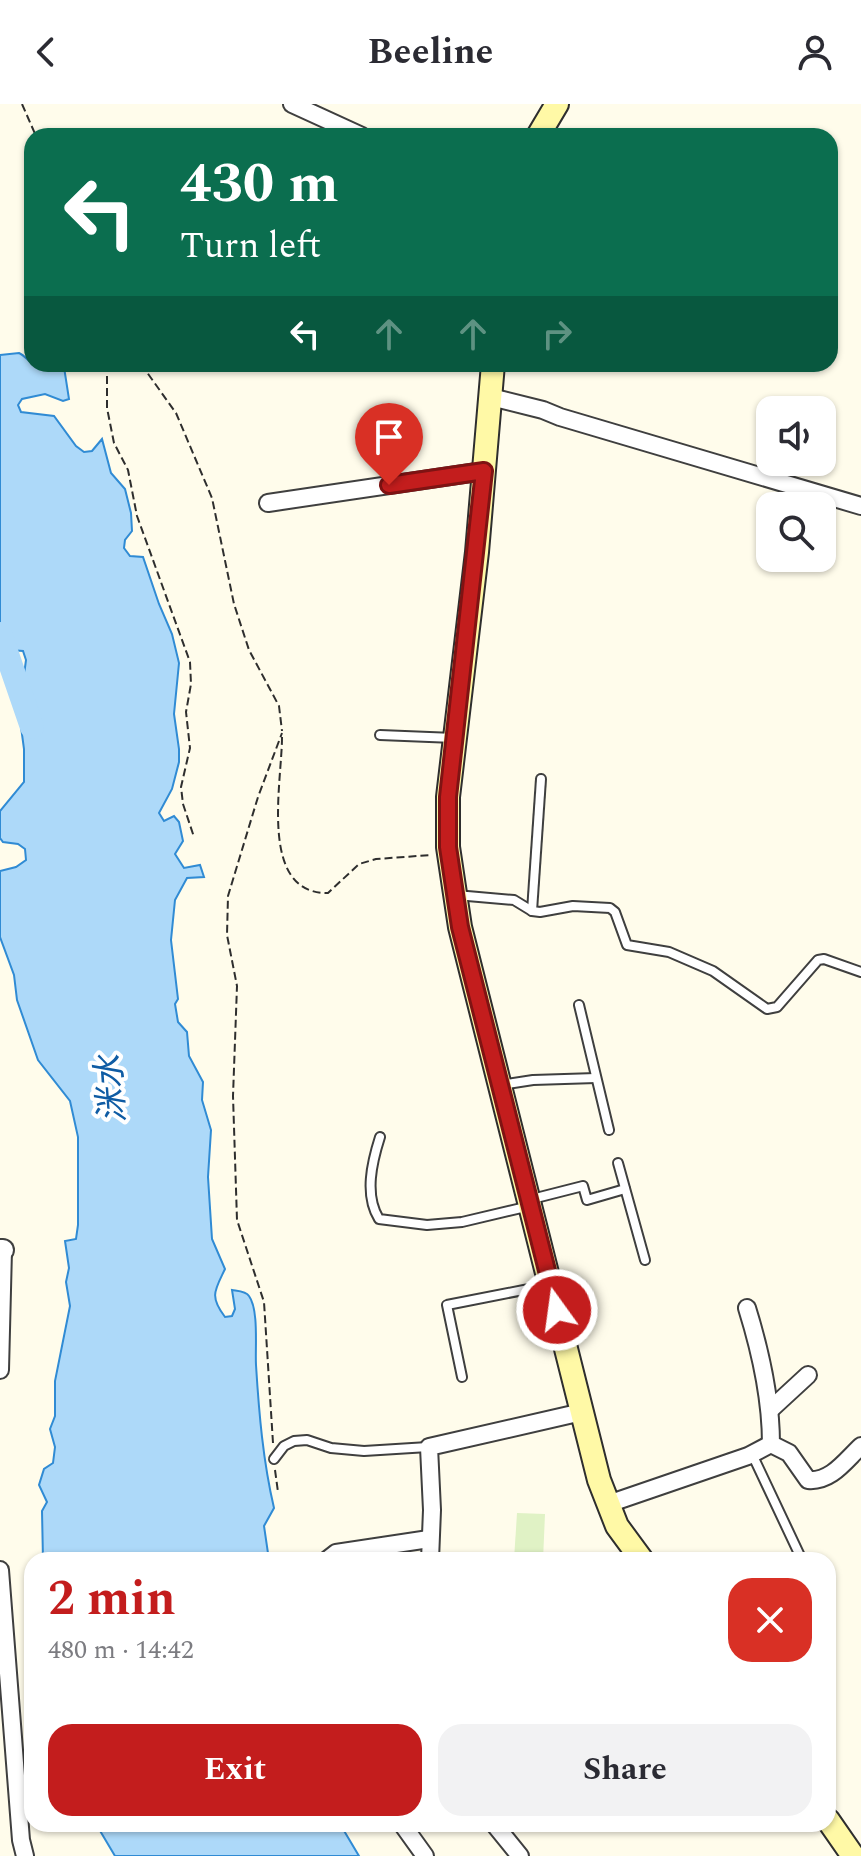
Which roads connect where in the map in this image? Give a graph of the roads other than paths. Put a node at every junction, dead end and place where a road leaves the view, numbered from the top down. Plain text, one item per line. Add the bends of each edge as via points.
1 (292, 104) edge
2 (557, 104) edge
3 (344, 128) edge
4 (543, 128) edge
5 (493, 372) edge
6 (491, 397) junction
7 (484, 471) junction
8 (268, 503) dead end
9 (861, 506) edge
10 (380, 735) dead end
11 (455, 738) junction
12 (541, 779) dead end
13 (455, 895) junction
14 (532, 911) junction
15 (861, 972) edge
16 (579, 1005) dead end
17 (596, 1078) junction
18 (500, 1085) junction
19 (609, 1130) dead end
20 (380, 1137) dead end
21 (618, 1163) dead end
22 (625, 1189) junction
23 (530, 1203) junction
24 (2, 1250) edge
25 (645, 1260) dead end
26 (550, 1285) junction
27 (747, 1308) dead end
28 (0, 1370) edge
29 (808, 1375) dead end
30 (462, 1377) dead end
31 (770, 1410) junction
32 (582, 1412) junction
33 (771, 1444) junction
34 (861, 1446) edge
35 (429, 1447) junction
36 (752, 1454) junction
37 (274, 1459) road end
38 (608, 1504) junction
39 (429, 1539) junction
40 (343, 1552) edge
41 (430, 1552) edge
42 (636, 1552) edge
43 (798, 1552) edge
44 (0, 1570) edge
45 (408, 1832) edge
46 (500, 1832) edge
47 (836, 1832) edge
48 (25, 1856) edge
49 (425, 1856) edge
50 (520, 1856) edge
51 (853, 1856) edge

1 - 3 street
2 - 4 main road
5 - 6 main road
6 - 7 main road
6 - 9 street
7 - 8 street
7 - 11 main road
10 - 11 lane
11 - 13 main road via 448,797
12 - 14 lane
13 - 14 lane via 514,900
13 - 18 main road
14 - 15 lane via 610,908 627,945 669,952 713,971 767,1009 777,1007 818,960
16 - 17 lane
17 - 18 lane
17 - 19 lane
18 - 23 main road
20 - 23 lane via 371,1191 379,1219 427,1225 462,1222
21 - 22 lane
22 - 23 lane via 587,1200 583,1186
22 - 25 lane
23 - 26 main road
24 - 28 street
26 - 30 lane via 447,1305
26 - 32 main road
27 - 31 street via 762,1355
29 - 31 street
31 - 33 street
32 - 35 street
32 - 38 main road
33 - 34 street via 789,1453 808,1480 819,1481
33 - 36 street
35 - 37 lane via 364,1451 294,1441
35 - 39 street
36 - 38 street
36 - 43 lane
38 - 42 main road
39 - 40 street
39 - 41 street
44 - 48 street
45 - 49 street
46 - 50 street
47 - 51 main road

